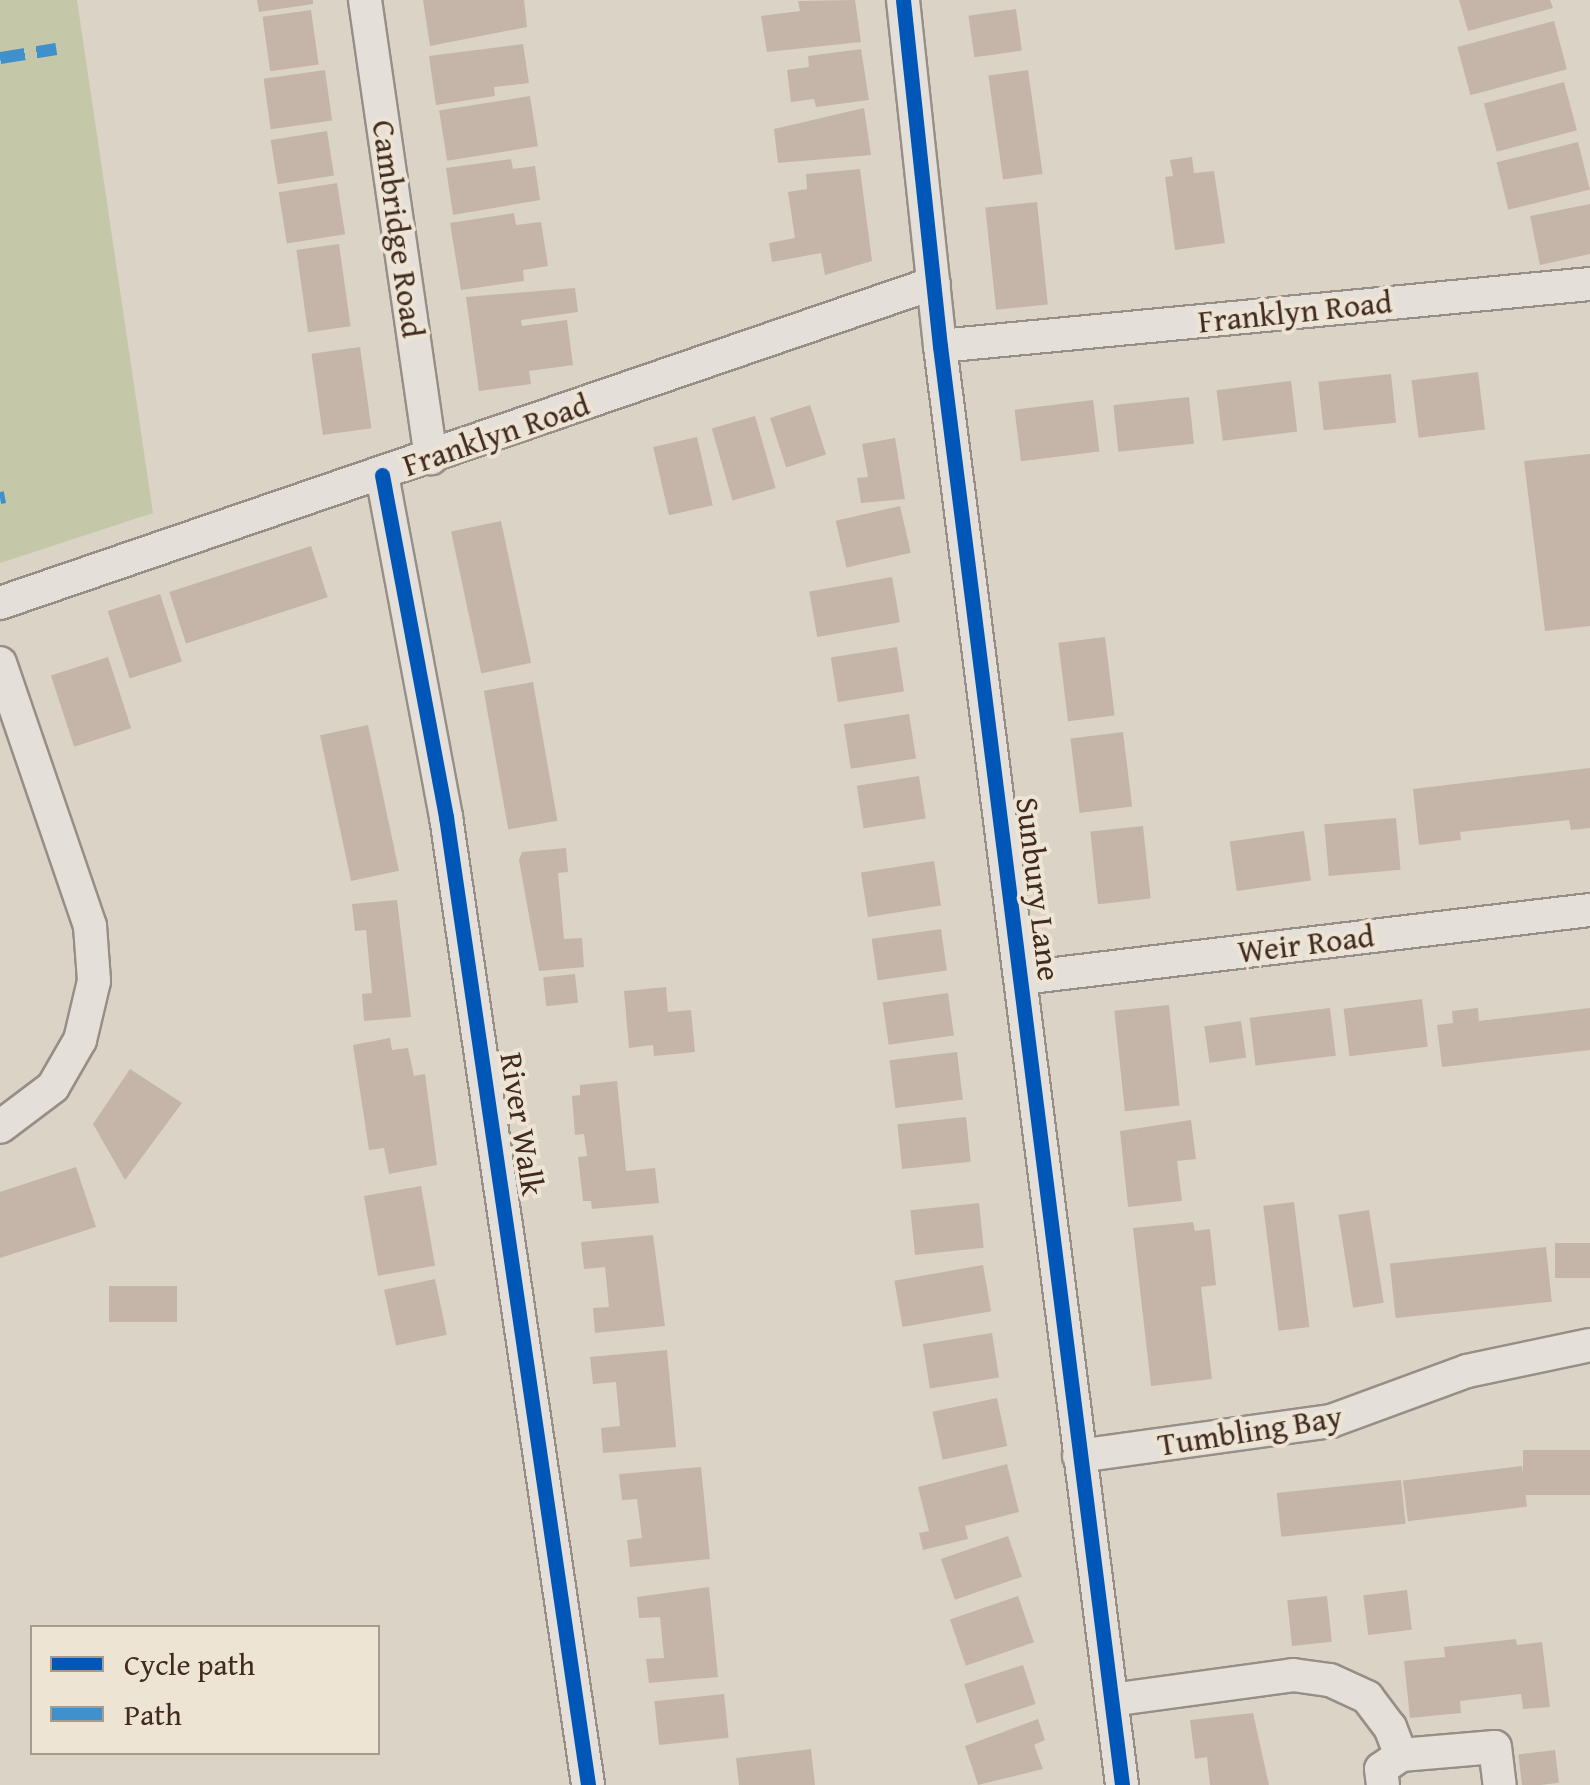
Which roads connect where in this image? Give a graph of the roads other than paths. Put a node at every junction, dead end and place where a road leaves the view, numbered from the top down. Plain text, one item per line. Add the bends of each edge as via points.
1 (365, 0) edge
2 (903, 0) edge
3 (934, 284) junction
4 (1590, 284) edge
5 (940, 346) junction
6 (431, 458) junction
7 (382, 474) junction
8 (0, 603) edge
9 (0, 662) edge
10 (1590, 910) edge
11 (1022, 978) junction
12 (0, 1127) edge
13 (1590, 1345) edge
14 (1079, 1456) junction
15 (1111, 1700) junction
16 (1402, 1755) junction
17 (588, 1785) edge
18 (1122, 1785) edge
19 (1383, 1785) edge
20 (1500, 1785) edge

1 - 6 street, Cambridge Road
2 - 3 street, Sunbury Lane
3 - 5 street, Sunbury Lane
3 - 6 street, Franklyn Road
4 - 5 street, Franklyn Road
5 - 11 street, Sunbury Lane
6 - 7 street, Franklyn Road
7 - 8 street, Franklyn Road
7 - 17 street, River Walk via 446,817
9 - 12 street via 90,926 94,981 80,1040 54,1086
10 - 11 street, Weir Road
11 - 14 street, Sunbury Lane
13 - 14 street, Tumbling Bay via 1466,1372 1331,1421
14 - 15 street, Sunbury Lane
15 - 16 street via 1293,1676 1330,1680 1367,1696
15 - 18 street, Sunbury Lane
16 - 19 street via 1381,1769
16 - 20 street via 1495,1747

